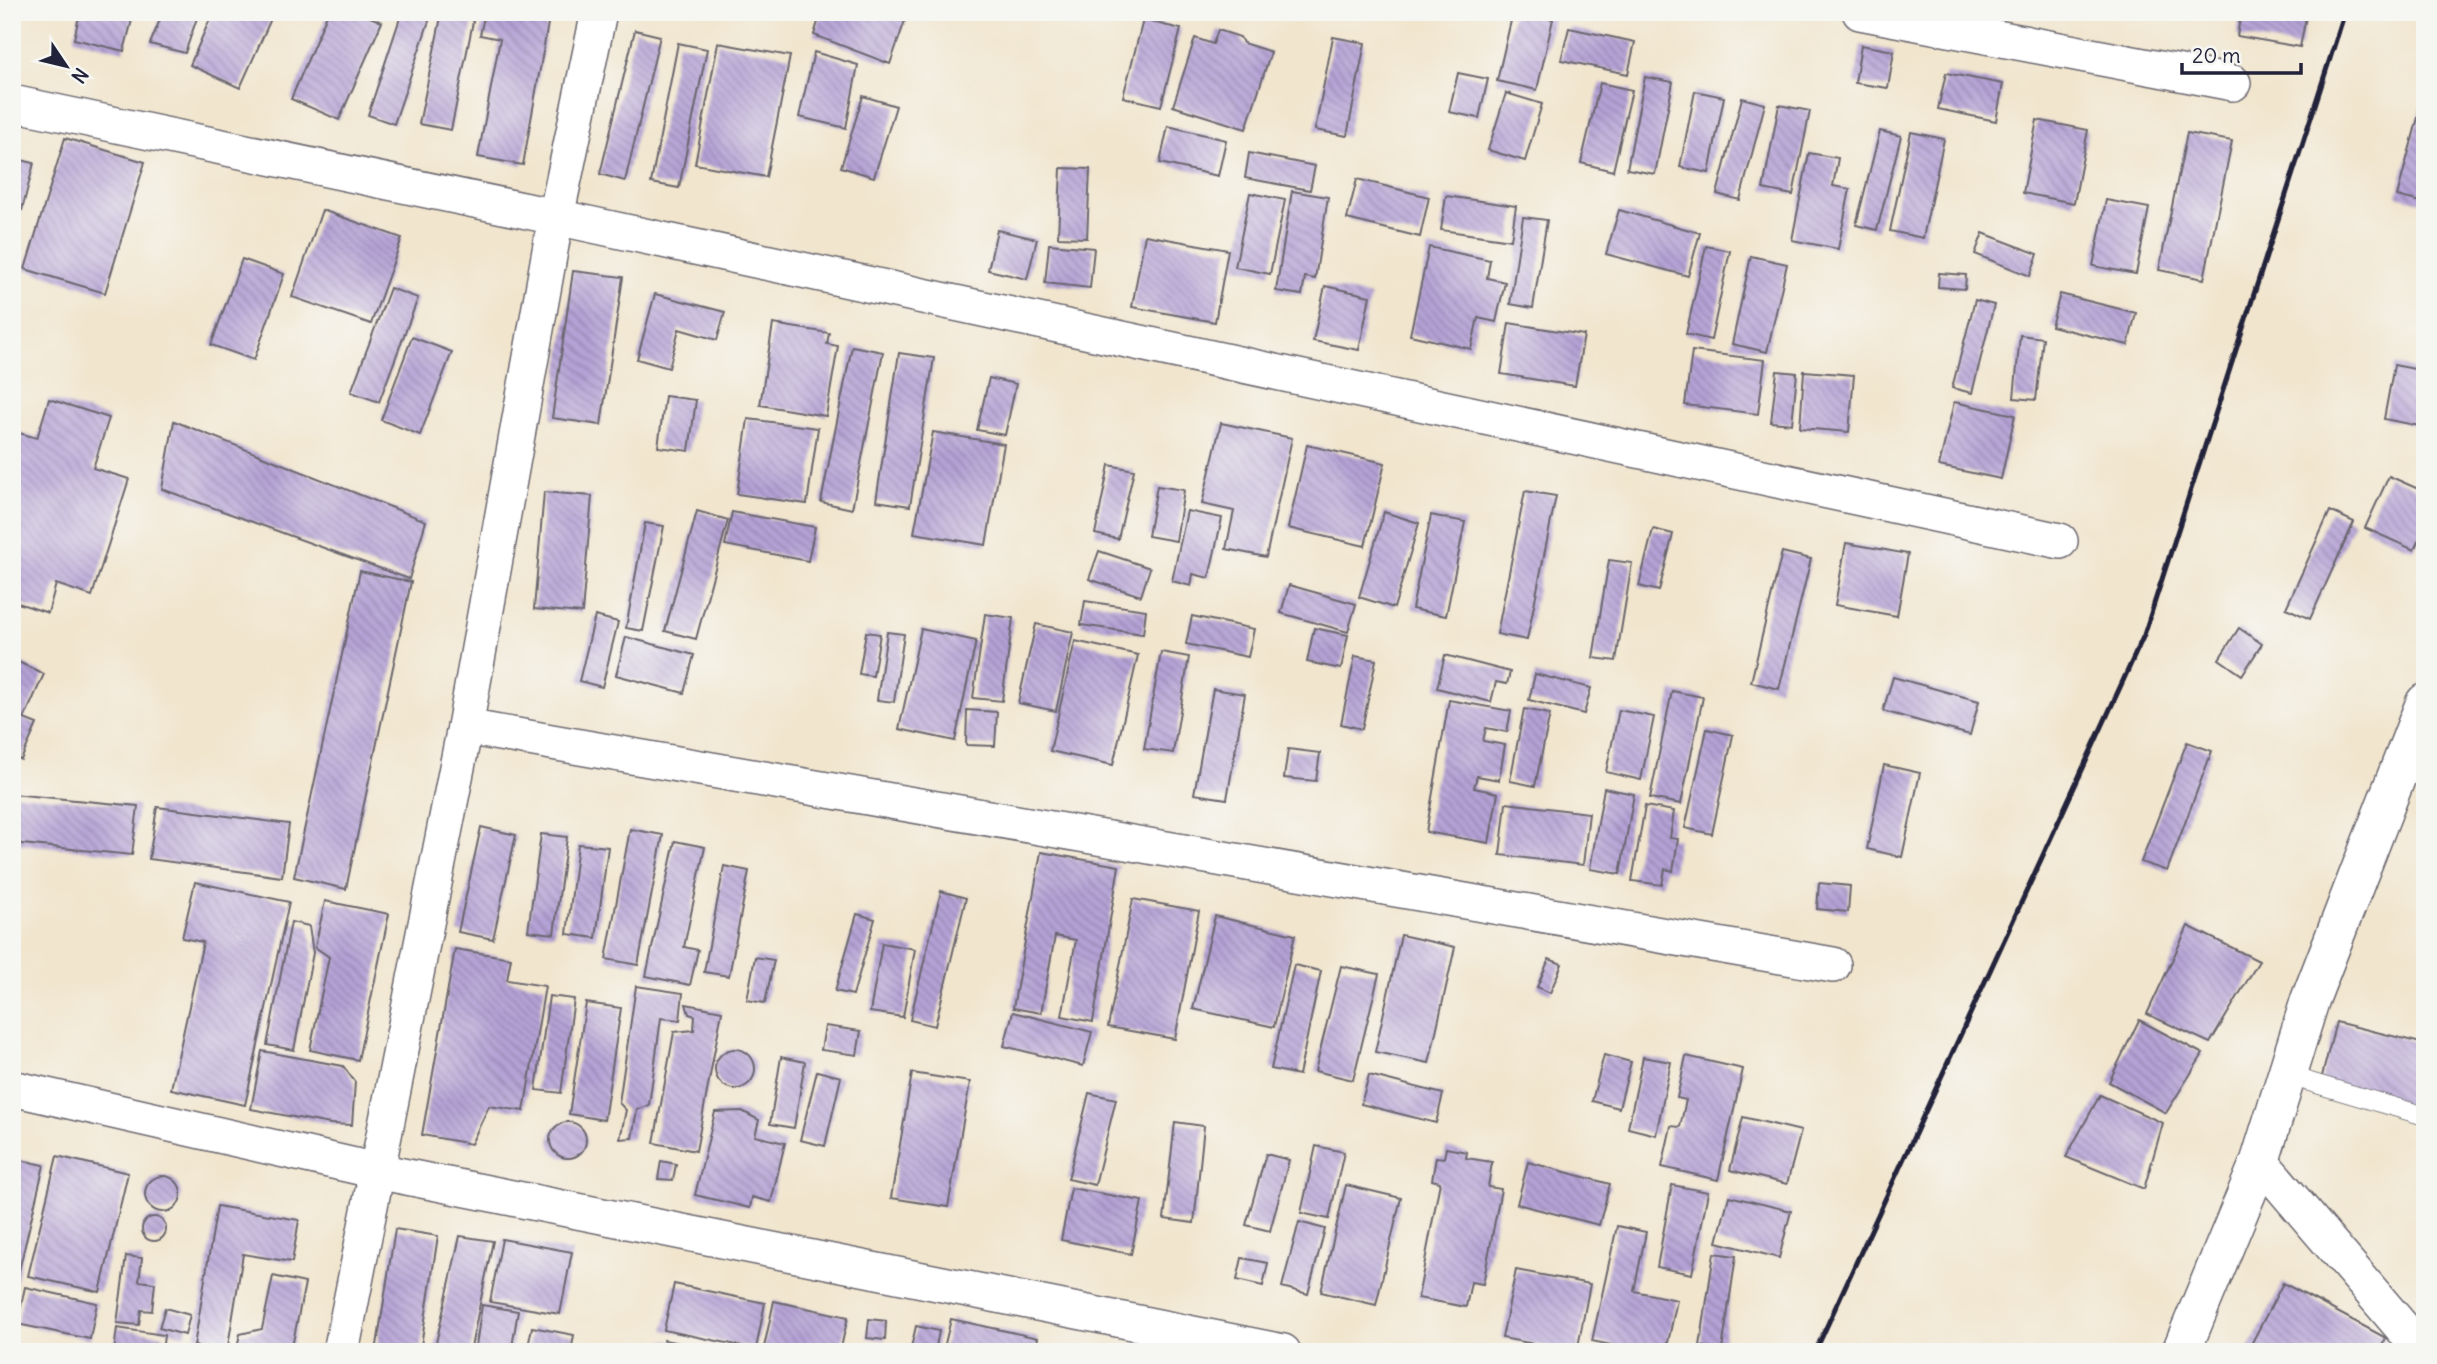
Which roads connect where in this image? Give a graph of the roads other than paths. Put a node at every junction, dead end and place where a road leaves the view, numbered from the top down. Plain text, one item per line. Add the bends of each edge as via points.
1 (599, 12) edge
2 (1860, 12) edge
3 (2233, 83) dead end
4 (12, 103) edge
5 (556, 217) junction
6 (2060, 541) dead end
7 (2425, 703) edge
8 (464, 727) junction
9 (1833, 965) dead end
10 (2286, 1075) junction
11 (12, 1088) edge
12 (2425, 1116) edge
13 (2260, 1161) junction
14 (377, 1171) junction
15 (341, 1352) edge
16 (1283, 1352) edge
17 (2181, 1352) edge
18 (2423, 1352) edge

1 - 5 street
2 - 3 street
4 - 5 street
5 - 6 street
5 - 8 street
7 - 10 street via 2310,1000
8 - 9 street
8 - 14 street
10 - 12 lane
10 - 13 street
11 - 14 street
13 - 17 street
13 - 18 street
14 - 15 street
14 - 16 street

